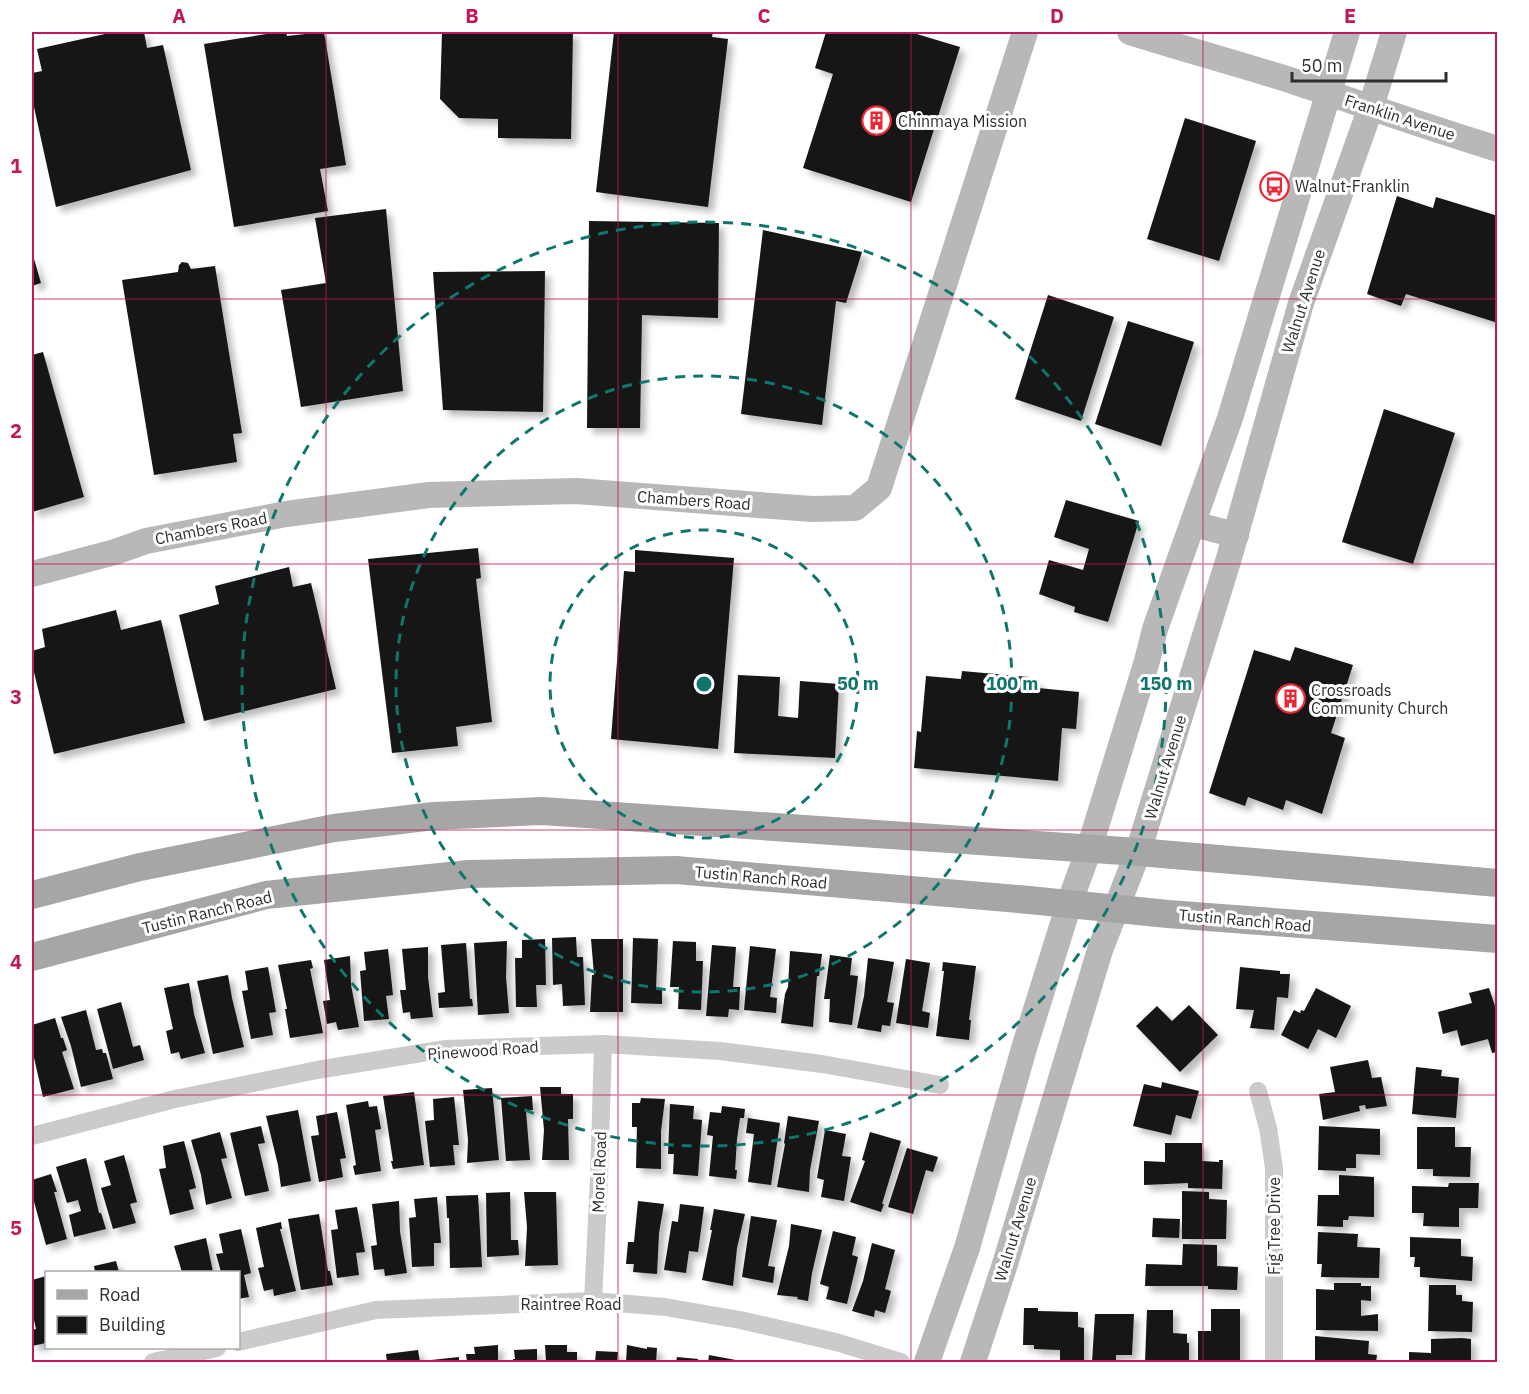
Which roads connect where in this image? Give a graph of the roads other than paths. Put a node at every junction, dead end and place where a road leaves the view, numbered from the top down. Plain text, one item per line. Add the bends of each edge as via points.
1 (1025, 32) edge
2 (1130, 32) edge
3 (1347, 32) edge
4 (1394, 32) edge
5 (1328, 94) junction
6 (1371, 107) junction
7 (1497, 149) edge
8 (1193, 524) junction
9 (1236, 535) junction
10 (32, 574) edge
11 (1089, 849) junction
12 (1138, 852) junction
13 (1497, 883) edge
14 (32, 895) edge
15 (1069, 904) junction
16 (1116, 909) junction
17 (1497, 939) edge
18 (32, 957) edge
19 (603, 1044) junction
20 (940, 1085) dead end
21 (1258, 1091) dead end
22 (32, 1136) edge
23 (593, 1301) junction
24 (240, 1342) edge
25 (208, 1349) edge
26 (153, 1362) edge
27 (901, 1362) edge
28 (927, 1362) edge
29 (973, 1362) edge
30 (1274, 1362) edge

1 - 10 main road, Chambers Road via 879,488 855,508 812,509 576,491 429,495 286,514 146,541
2 - 5 main road, Franklin Avenue
3 - 5 main road
4 - 6 main road, Walnut Avenue
5 - 6 main road, Franklin Avenue
5 - 8 main road via 1230,418
6 - 7 main road, Franklin Avenue
6 - 9 main road, Walnut Avenue via 1301,303
8 - 9 main road
8 - 11 main road via 1155,630
9 - 12 main road, Walnut Avenue
11 - 12 main road
11 - 14 main road via 542,811 434,816 334,828 140,867
11 - 15 main road
12 - 13 main road
12 - 16 main road, Walnut Avenue
15 - 16 main road, Tustin Ranch Road
15 - 18 main road, Tustin Ranch Road via 676,870 469,874 266,895
15 - 28 main road via 968,1248
16 - 17 main road, Tustin Ranch Road
16 - 29 main road, Walnut Avenue
19 - 20 street, Pinewood Road via 788,1060
19 - 22 street, Pinewood Road via 446,1049 176,1099
19 - 23 street, Morel Road
21 - 30 street, Fig Tree Drive via 1274,1168
23 - 24 street, Raintree Road via 376,1310
23 - 27 street, Raintree Road via 665,1307 740,1320
25 - 26 street

